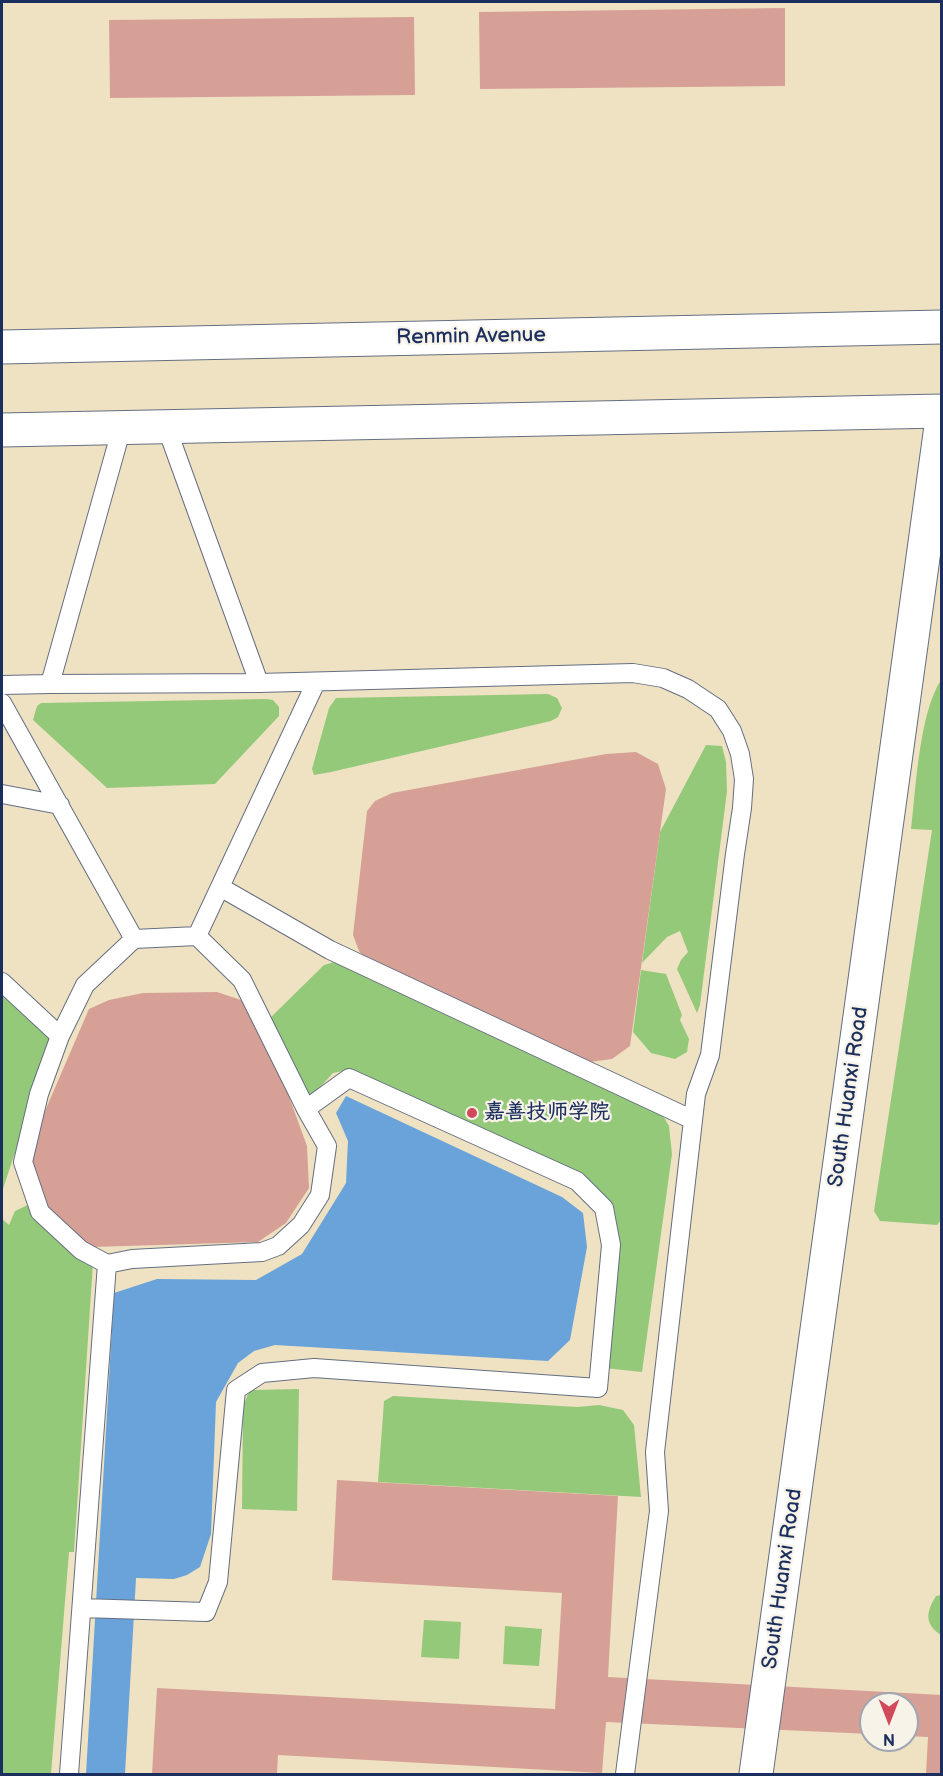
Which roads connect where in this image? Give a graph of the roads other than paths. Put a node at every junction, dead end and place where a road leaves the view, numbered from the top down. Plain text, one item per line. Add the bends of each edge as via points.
1 (942, 327) edge
2 (2, 347) edge
3 (942, 411) edge
4 (942, 420) edge
5 (166, 426) junction
6 (122, 427) junction
7 (2, 430) edge
8 (316, 682) junction
9 (259, 683) junction
10 (51, 684) junction
11 (2, 686) edge
12 (2, 703) edge
13 (2, 794) edge
14 (60, 805) junction
15 (220, 888) junction
16 (197, 936) junction
17 (134, 939) junction
18 (2, 982) edge
19 (60, 1036) junction
20 (306, 1109) junction
21 (693, 1120) junction
22 (107, 1264) junction
23 (82, 1608) junction
24 (69, 1774) edge
25 (625, 1774) edge
26 (756, 1774) edge

1 - 2 main road, Renmin Avenue
3 - 5 main road
4 - 26 main road, South Huanxi Road
5 - 6 main road
5 - 9 lane
6 - 7 main road
6 - 10 lane
8 - 9 lane
8 - 15 lane
8 - 21 lane via 633,673 663,678 718,709 732,730 744,779 710,1055 696,1094
9 - 10 lane
10 - 11 lane
12 - 14 lane
13 - 14 lane
14 - 17 lane
15 - 16 lane
15 - 21 lane via 330,950
16 - 17 lane
16 - 20 lane via 242,980
17 - 19 lane via 85,985
18 - 19 lane
19 - 22 lane via 39,1094 22,1162 40,1212 81,1250
20 - 22 lane via 327,1146 320,1195 301,1225 278,1246 262,1252 132,1259
20 - 23 lane via 349,1078 577,1181 604,1208 611,1245 598,1388 314,1368 262,1373 236,1390 218,1582 206,1612
21 - 25 lane via 655,1452 659,1511
22 - 23 lane
23 - 24 lane

